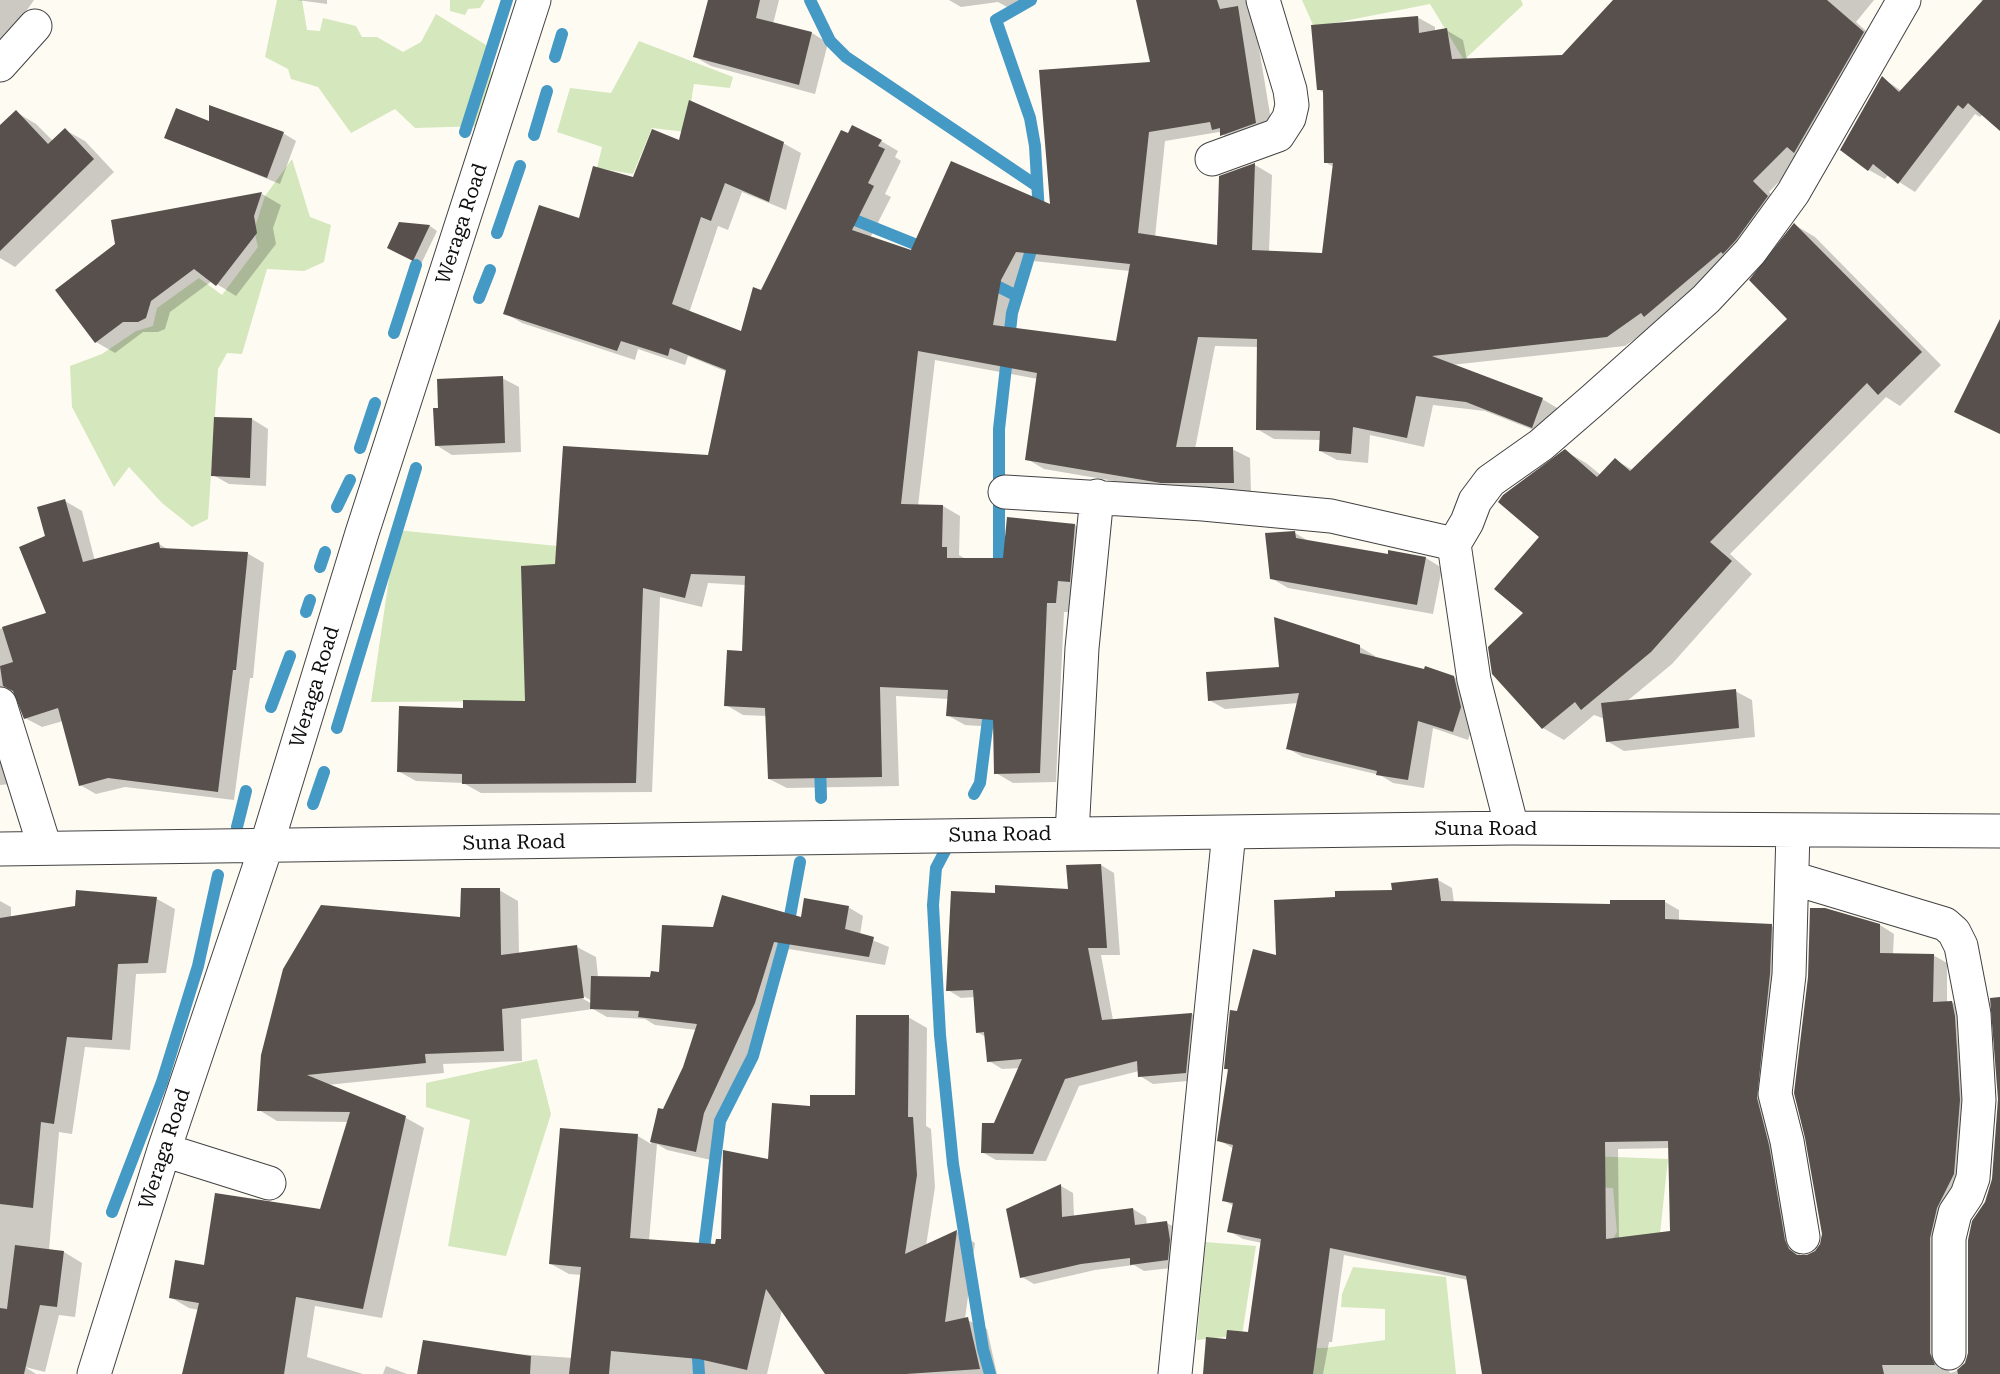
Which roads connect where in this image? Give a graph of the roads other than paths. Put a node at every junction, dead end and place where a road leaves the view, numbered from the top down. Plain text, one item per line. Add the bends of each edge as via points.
1 (534, 0) edge
2 (1263, 0) edge
3 (1904, 0) edge
4 (35, 26) dead end
5 (0, 65) edge
6 (1212, 159) dead end
7 (1005, 492) dead end
8 (1097, 496) junction
9 (1454, 544) junction
10 (0, 704) edge
11 (1512, 828) junction
12 (1793, 831) junction
13 (2000, 831) edge
14 (1228, 832) junction
15 (1072, 834) junction
16 (266, 847) junction
17 (45, 848) junction
18 (0, 849) edge
19 (1792, 878) junction
20 (164, 1150) junction
21 (269, 1183) dead end
22 (1803, 1237) dead end
23 (1949, 1353) dead end
24 (94, 1374) edge
25 (1174, 1374) edge

1 - 16 street, Weraga Road via 362,533
2 - 6 street via 1290,90 1289,118 1278,135
3 - 9 street via 1793,193 1750,252 1706,299 1593,400 1541,445 1490,481 1475,501
4 - 5 street
7 - 8 street
8 - 9 street via 1331,516
8 - 15 street via 1082,648
9 - 11 street via 1474,680
10 - 17 street
11 - 12 street, Suna Road
11 - 14 street, Suna Road
12 - 13 street, Suna Road
12 - 19 street
14 - 15 street, Suna Road
14 - 25 street
15 - 16 street, Suna Road
16 - 17 street, Suna Road
16 - 20 street, Weraga Road
17 - 18 street, Suna Road
19 - 22 street via 1789,975 1775,1094
19 - 23 street via 1946,924 1961,946 1974,1014 1979,1100 1973,1178 1949,1238
20 - 21 street
20 - 24 street, Weraga Road

